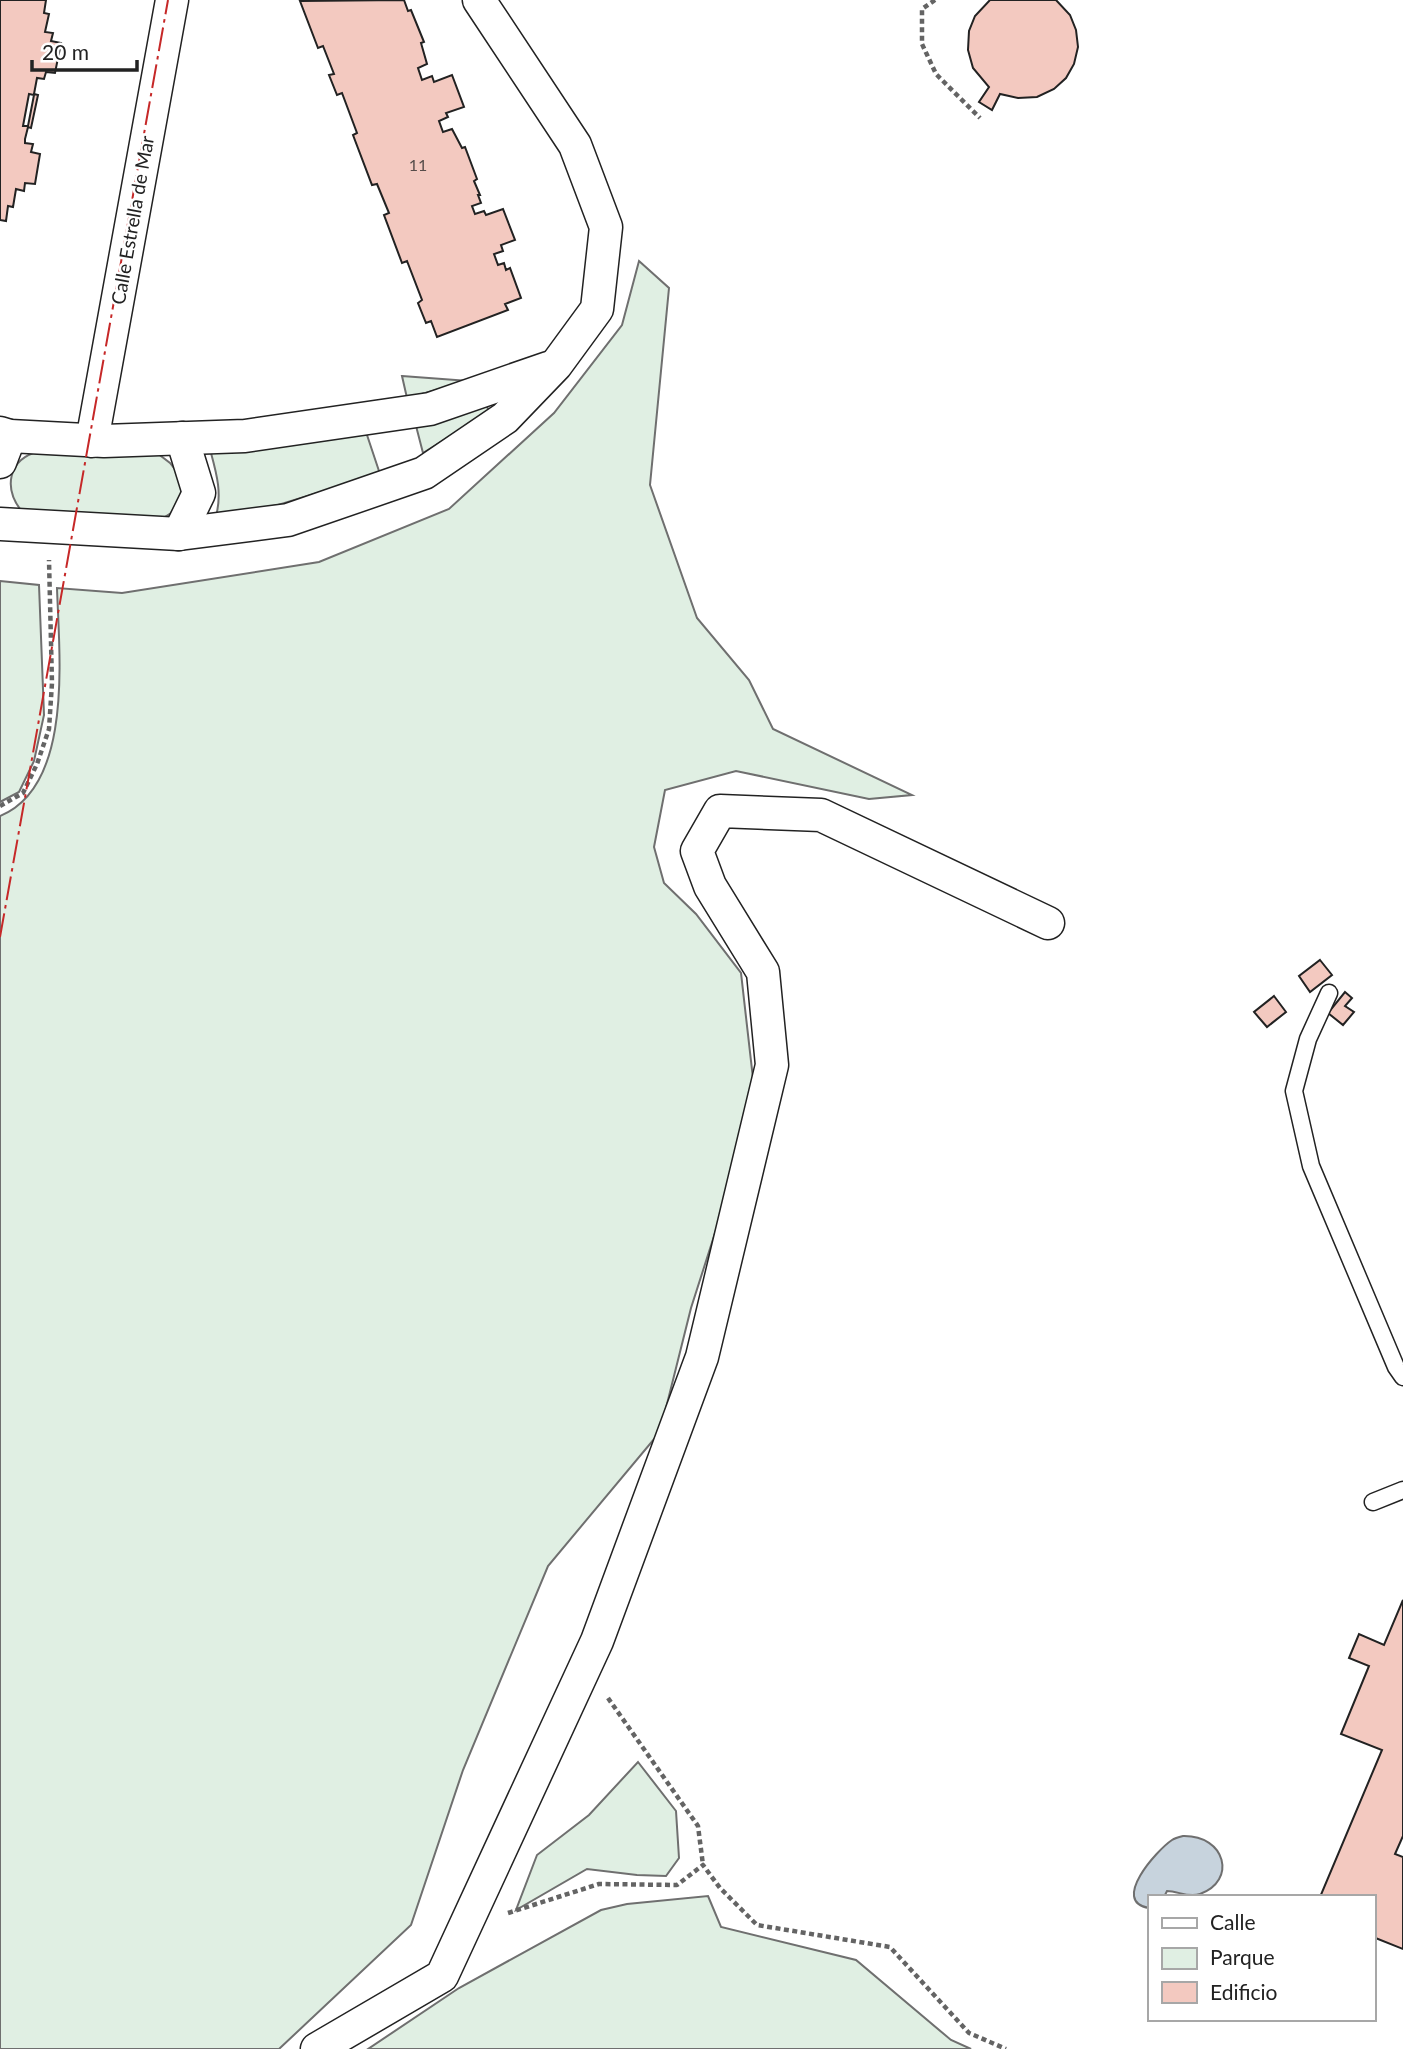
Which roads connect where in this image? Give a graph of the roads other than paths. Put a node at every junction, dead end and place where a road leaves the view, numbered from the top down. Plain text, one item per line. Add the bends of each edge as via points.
1 (172, 0) edge
2 (479, 0) edge
3 (556, 365) junction
4 (182, 438) junction
5 (92, 441) junction
6 (3, 444) edge
7 (3, 518) edge
8 (179, 534) junction
9 (1048, 923) dead end
10 (1329, 992) dead end
11 (1403, 1377) edge
12 (1403, 1490) edge
13 (1373, 1502) dead end
14 (317, 2049) edge

1 - 5 street, Calle Estrella de Mar
2 - 3 street via 575,145 606,227 597,309
3 - 4 street via 430,409 245,436
3 - 8 street via 505,418 424,473 288,520
4 - 5 street
4 - 8 street via 199,493
5 - 6 street
7 - 8 street via 46,527
9 - 14 street via 821,816 720,811 697,851 710,886 763,972 772,1065 702,1357 597,1641 442,1976
10 - 11 lane via 1308,1039 1294,1091 1311,1166
12 - 13 lane

